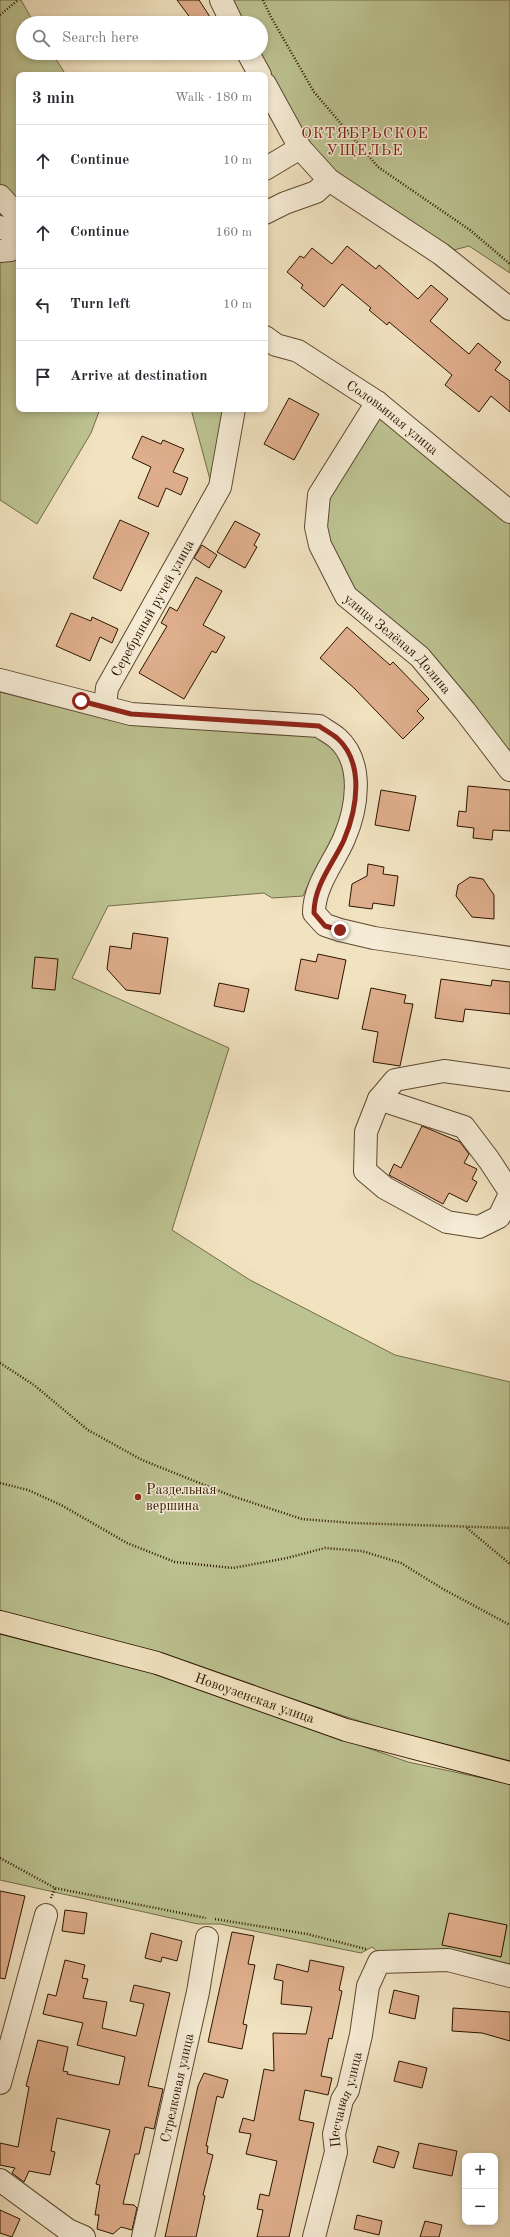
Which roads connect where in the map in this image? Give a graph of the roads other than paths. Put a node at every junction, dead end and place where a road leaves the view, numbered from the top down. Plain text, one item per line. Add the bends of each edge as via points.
1 (221, 0) edge
2 (229, 16) edge
3 (252, 60) edge
4 (258, 72) edge
5 (268, 89) edge
6 (300, 148) junction
7 (268, 167) edge
8 (329, 180) junction
9 (0, 196) edge
10 (268, 212) edge
11 (16, 214) edge
12 (0, 226) edge
13 (16, 231) edge
14 (16, 246) edge
15 (0, 251) edge
16 (510, 309) edge
17 (269, 346) edge
18 (377, 402) junction
19 (233, 412) edge
20 (510, 512) edge
21 (0, 680) edge
22 (105, 706) junction
23 (510, 770) edge
24 (510, 958) edge
25 (510, 1080) edge
26 (379, 1099) junction
27 (510, 1193) edge
28 (0, 1622) edge
29 (510, 1773) edge
30 (46, 1915) dead end
31 (207, 1938) dead end
32 (510, 1976) edge
33 (0, 2083) edge
34 (0, 2180) edge
35 (84, 2237) edge
36 (143, 2237) edge
37 (314, 2237) edge

1 - 2 street
3 - 4 street
5 - 6 street
6 - 7 street
6 - 8 street
8 - 10 street via 316,192
8 - 16 street via 441,254
9 - 11 street
12 - 13 street
14 - 15 street via 11,250
17 - 18 street, Соловьиная улица via 298,351
18 - 20 street, Соловьиная улица
18 - 23 street, улица Зелёная Долина via 319,495 316,526 320,544 346,596 420,657
19 - 22 street, Серебряный ручей улица via 220,487 107,688
21 - 22 street
22 - 24 street via 131,714 319,726 337,738 349,754 356,775 355,798 344,839 314,899 314,913 325,926 374,938
25 - 26 street via 444,1071 395,1080
26 - 27 street via 464,1127
26 - 27 street via 366,1132 365,1170 385,1188 446,1222 479,1226 500,1217
28 - 29 main road, Новоузенская улица via 158,1663 346,1730
30 - 33 street
31 - 36 street, Стрелковая улица via 198,1992
32 - 37 street, Песчаная улица via 448,1960 379,1962 368,1986 361,2035 334,2134 336,2152
34 - 35 street via 68,2230

